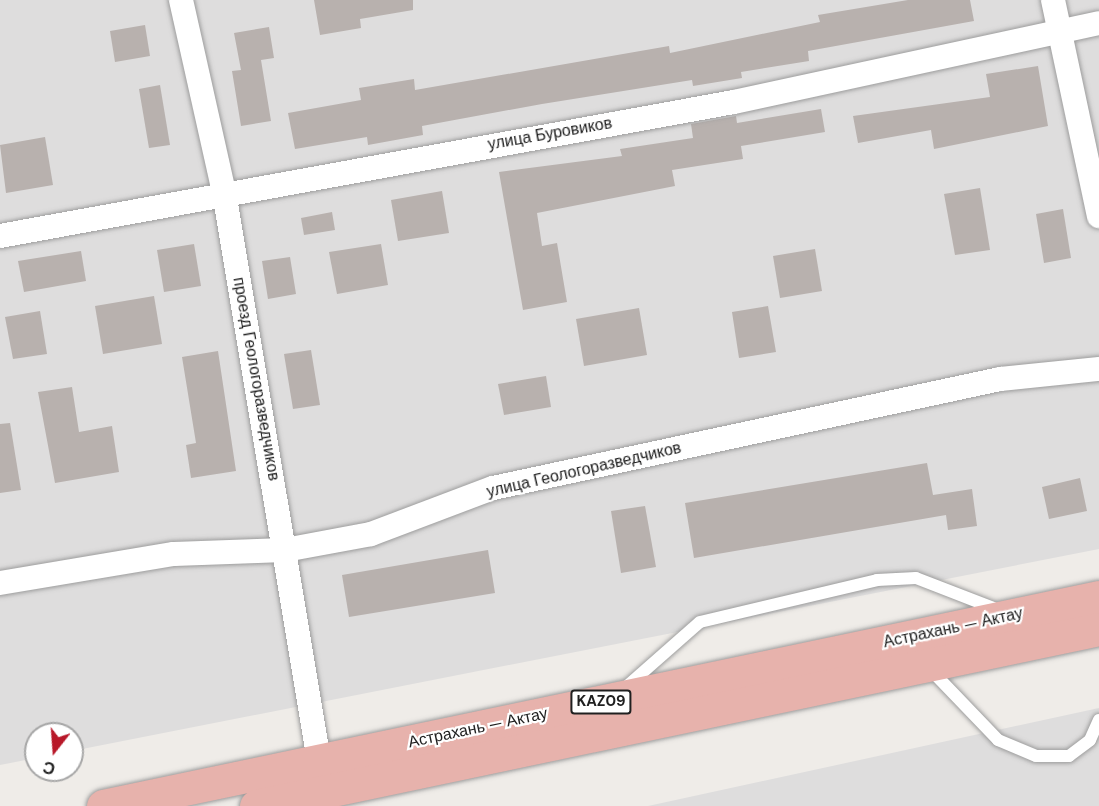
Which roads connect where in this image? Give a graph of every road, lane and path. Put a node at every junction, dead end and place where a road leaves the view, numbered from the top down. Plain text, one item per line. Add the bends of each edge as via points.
1 (181, 0) edge
2 (1053, 0) edge
3 (1099, 23) edge
4 (1059, 30) junction
5 (224, 192) junction
6 (1099, 216) edge
7 (0, 236) edge
8 (1099, 369) edge
9 (285, 550) junction
10 (0, 583) edge
11 (1099, 597) edge
12 (1012, 616) junction
13 (1099, 629) edge
14 (926, 665) junction
15 (611, 700) junction
16 (1099, 720) edge
17 (319, 761) junction
18 (103, 806) edge
19 (256, 806) edge

1 - 5 street, проезд Геологоразведчиков
2 - 4 street
3 - 4 street, улица Буровиков
4 - 5 street, улица Буровиков via 734,102
4 - 6 street
5 - 7 street, улица Буровиков
5 - 9 street, проезд Геологоразведчиков
8 - 9 street, улица Геологоразведчиков via 1000,379 504,485 371,534
9 - 10 street, улица Геологоразведчиков via 174,554
9 - 17 street, проезд Геологоразведчиков
11 - 12 highway, Астрахань — Актау / KAZ09
12 - 15 highway, Астрахань — Актау / KAZ09
12 - 15 lane via 916,578 877,580 700,622
13 - 14 highway, Астрахань — Актау / KAZ09
14 - 16 lane via 998,740 1036,756 1069,756 1090,740
14 - 19 highway, Астрахань — Актау / KAZ09
15 - 17 highway, Астрахань — Актау / KAZ09
17 - 18 highway, Астрахань — Актау / KAZ09

